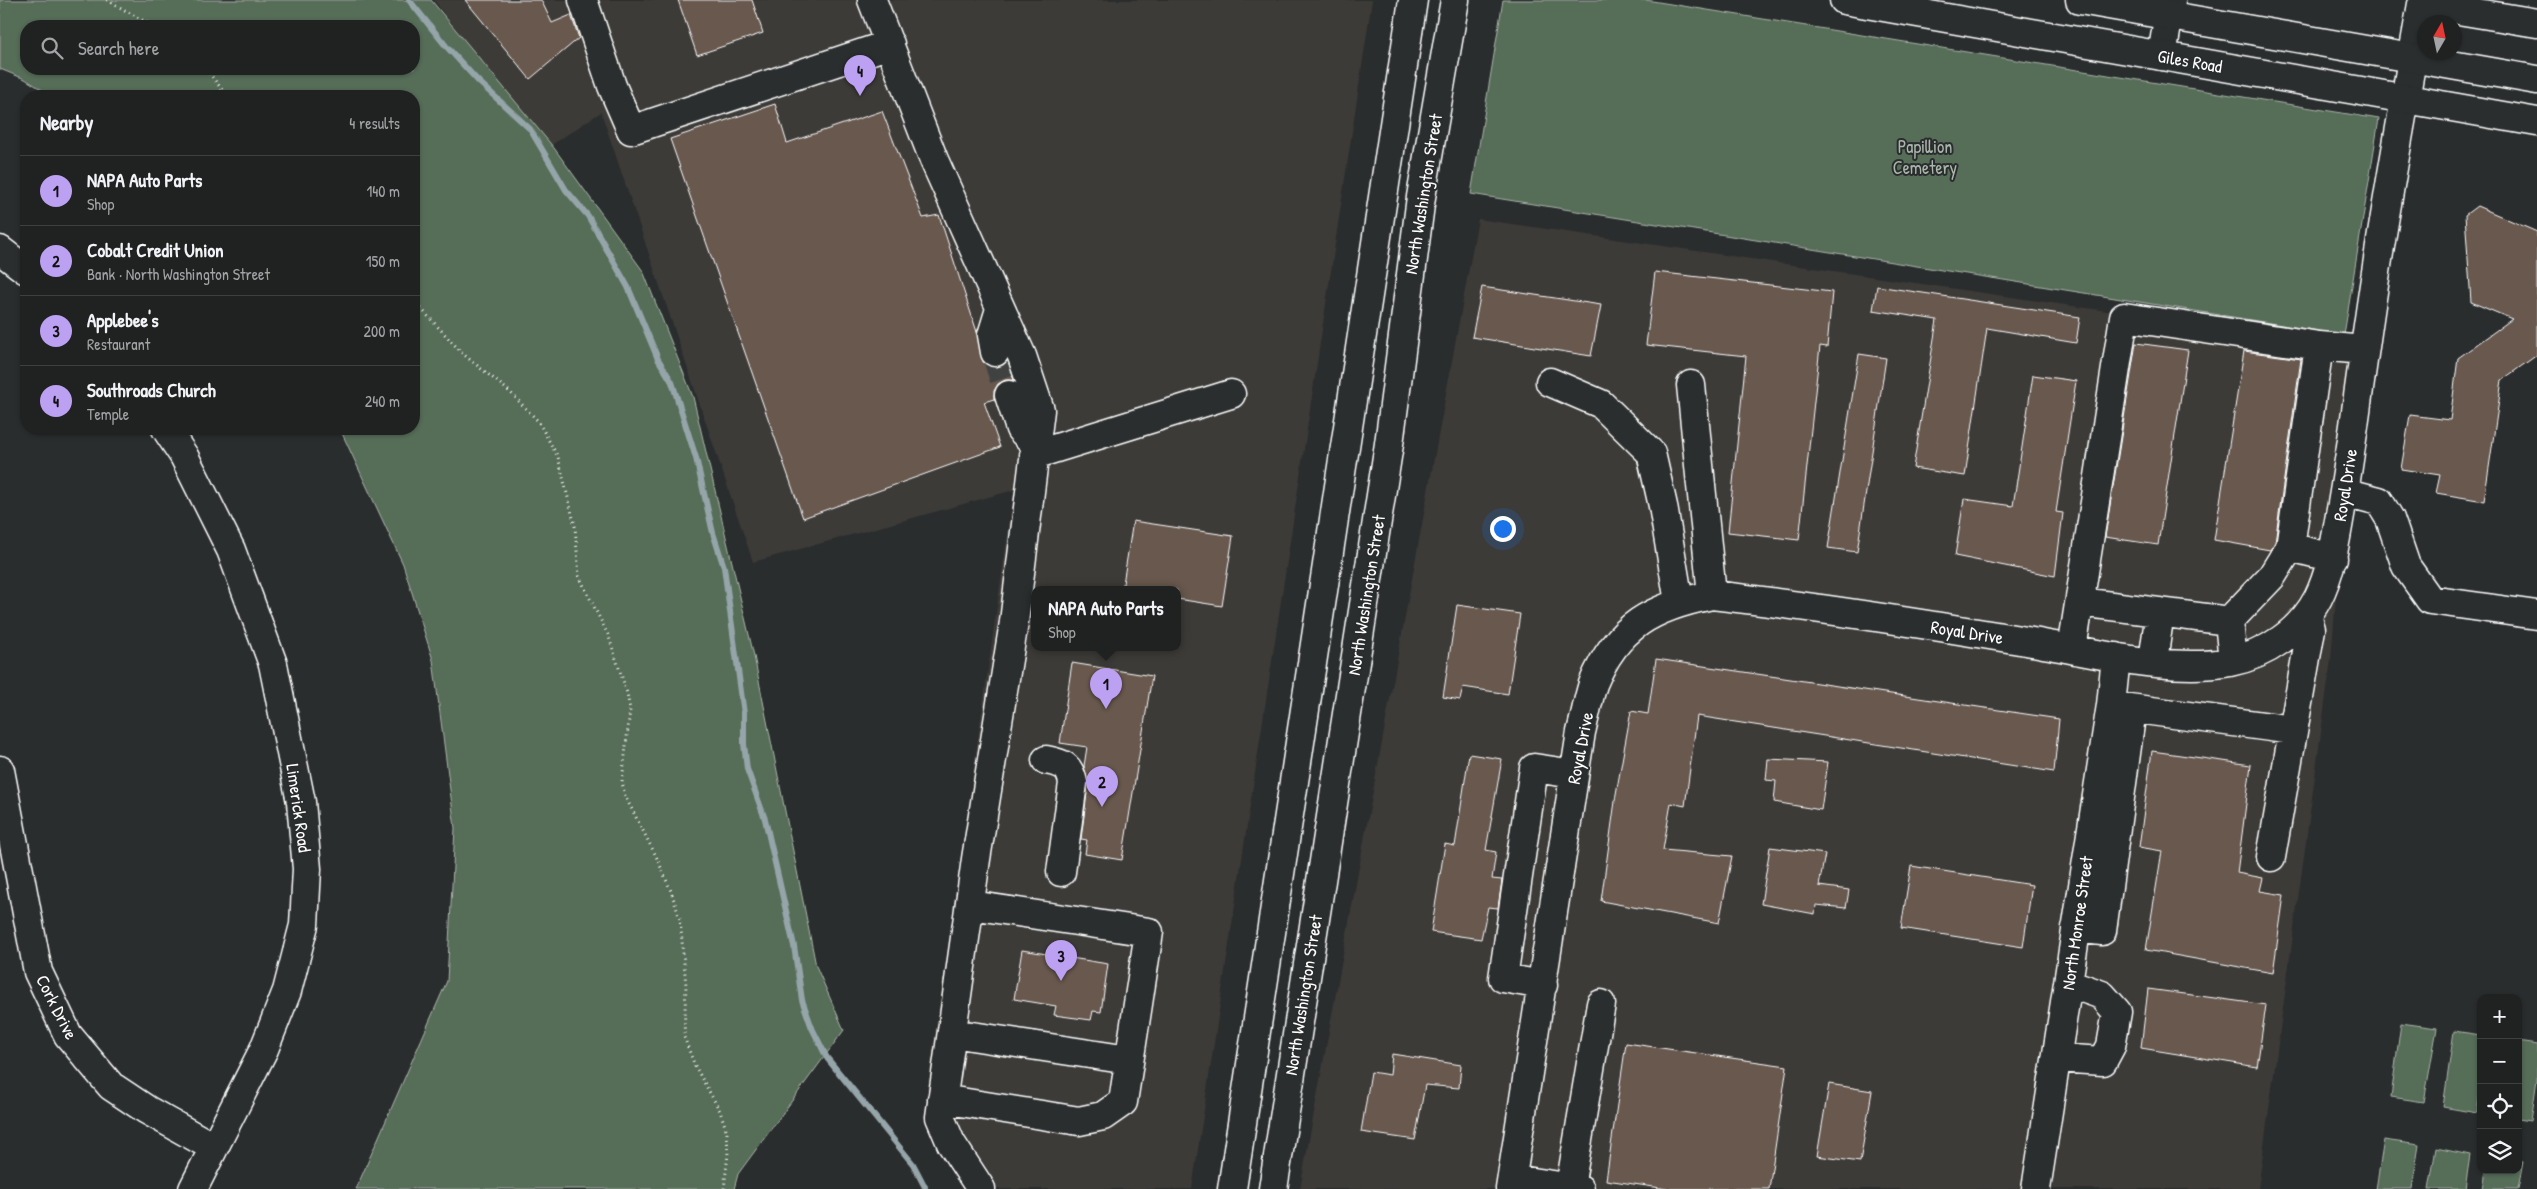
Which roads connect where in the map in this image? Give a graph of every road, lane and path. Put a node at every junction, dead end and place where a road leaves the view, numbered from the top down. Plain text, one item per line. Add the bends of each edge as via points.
1 (107, 0) edge
2 (583, 0) edge
3 (872, 0) edge
4 (1413, 0) edge
5 (1455, 0) edge
6 (1844, 0) edge
7 (2080, 0) edge
8 (1902, 5) edge
9 (2170, 8) edge
10 (142, 20) edge
11 (2537, 23) edge
12 (890, 44) junction
13 (2162, 56) junction
14 (2412, 58) junction
15 (211, 75) edge
16 (2537, 80) edge
17 (222, 90) edge
18 (2405, 99) junction
19 (2537, 122) edge
20 (0, 250) edge
21 (20, 265) edge
22 (420, 308) edge
23 (1000, 309) junction
24 (2319, 346) junction
25 (2364, 350) junction
26 (995, 352) tunnel mouth
27 (1550, 382) dead end
28 (1691, 385) dead end
29 (1231, 394) dead end
30 (1009, 396) tunnel mouth
31 (170, 435) edge
32 (1035, 450) junction
33 (2344, 492) junction
34 (2290, 547) junction
35 (2333, 558) junction
36 (1712, 595) junction
37 (1679, 602) junction
38 (2080, 602) junction
39 (2160, 612) junction
40 (2307, 615) junction
41 (2537, 615) edge
42 (2229, 621) junction
43 (2072, 648) junction
44 (2116, 657) junction
45 (2153, 661) junction
46 (2233, 662) junction
47 (2122, 707) junction
48 (2293, 730) junction
49 (1046, 760) dead end
50 (0, 770) edge
51 (1574, 774) junction
52 (2271, 857) dead end
53 (1062, 872) dead end
54 (971, 905) junction
55 (2068, 983) junction
56 (1543, 985) junction
57 (1601, 1004) dead end
58 (952, 1033) junction
59 (2058, 1058) junction
60 (1129, 1060) junction
61 (942, 1099) junction
62 (213, 1147) junction
63 (1511, 1184) edge
64 (1575, 1188) edge
65 (193, 1189) edge
66 (724, 1189) edge
67 (981, 1189) edge
68 (1232, 1189) edge
69 (1273, 1189) edge
70 (2036, 1189) edge

1 - 10 path
2 - 12 street via 612,86 631,130
3 - 12 street
4 - 68 street
5 - 69 street, North Washington Street via 1421,197 1389,444
6 - 8 street, Giles Road
7 - 9 street
8 - 13 street, Giles Road
9 - 13 street
9 - 14 street
11 - 14 street, Royal Drive via 2422,4
12 - 23 street via 937,168
13 - 18 street, Giles Road
14 - 16 street
14 - 18 street, Royal Drive
15 - 17 path
18 - 19 street, Giles Road
18 - 25 street, Royal Drive
20 - 21 street
22 - 66 path via 463,354 510,392 538,421 558,457 575,526 579,576 609,637 627,693 630,710 622,782 625,796 656,856 680,919 686,985 684,1038 727,1132
23 - 26 street via 992,335
23 - 32 street via 1022,356 1040,410
24 - 25 street
24 - 34 street
24 - 38 street via 2124,317
25 - 33 street, Royal Drive
27 - 37 street via 1601,404 1651,453 1664,506
28 - 36 street
29 - 32 street
30 - 32 street via 1020,429
31 - 62 street, Limerick Road via 184,456 231,550 273,664 302,802 307,869 304,925 287,991 264,1049
32 - 54 street via 1014,622
33 - 35 street, Royal Drive
33 - 41 street via 2379,501 2390,519 2406,566 2430,600
34 - 35 street
34 - 42 street via 2272,576
35 - 40 street, Royal Drive via 2318,598
36 - 37 street, Royal Drive
36 - 43 street, Royal Drive
37 - 51 street, Royal Drive via 1644,617 1619,638 1594,684
38 - 39 street
38 - 43 street
39 - 42 street
39 - 45 street
40 - 46 street, Royal Drive via 2288,636
40 - 48 street via 2311,629
42 - 46 street
43 - 44 street, Royal Drive
44 - 45 street, Royal Drive
44 - 47 street, North Monroe Street
45 - 46 street, Royal Drive via 2200,666
47 - 48 street
47 - 55 street, North Monroe Street via 2096,881 2076,928
48 - 52 street
49 - 53 street via 1061,763 1072,774
50 - 62 street, Cork Drive via 38,972 68,1035 112,1086
51 - 56 street, Royal Drive
51 - 56 street via 1534,768 1504,968 1503,978
54 - 58 street
54 - 60 street via 1149,932
55 - 59 street, North Monroe Street
55 - 59 street via 2102,995 2116,1012 2111,1046 2103,1061
56 - 63 street, Royal Drive
57 - 64 street
58 - 60 street
58 - 61 street
59 - 70 street, North Monroe Street
60 - 61 street via 1123,1102 1103,1116 1079,1121
61 - 67 street via 940,1118 951,1143
62 - 65 street, Limerick Road
63 - 64 street

